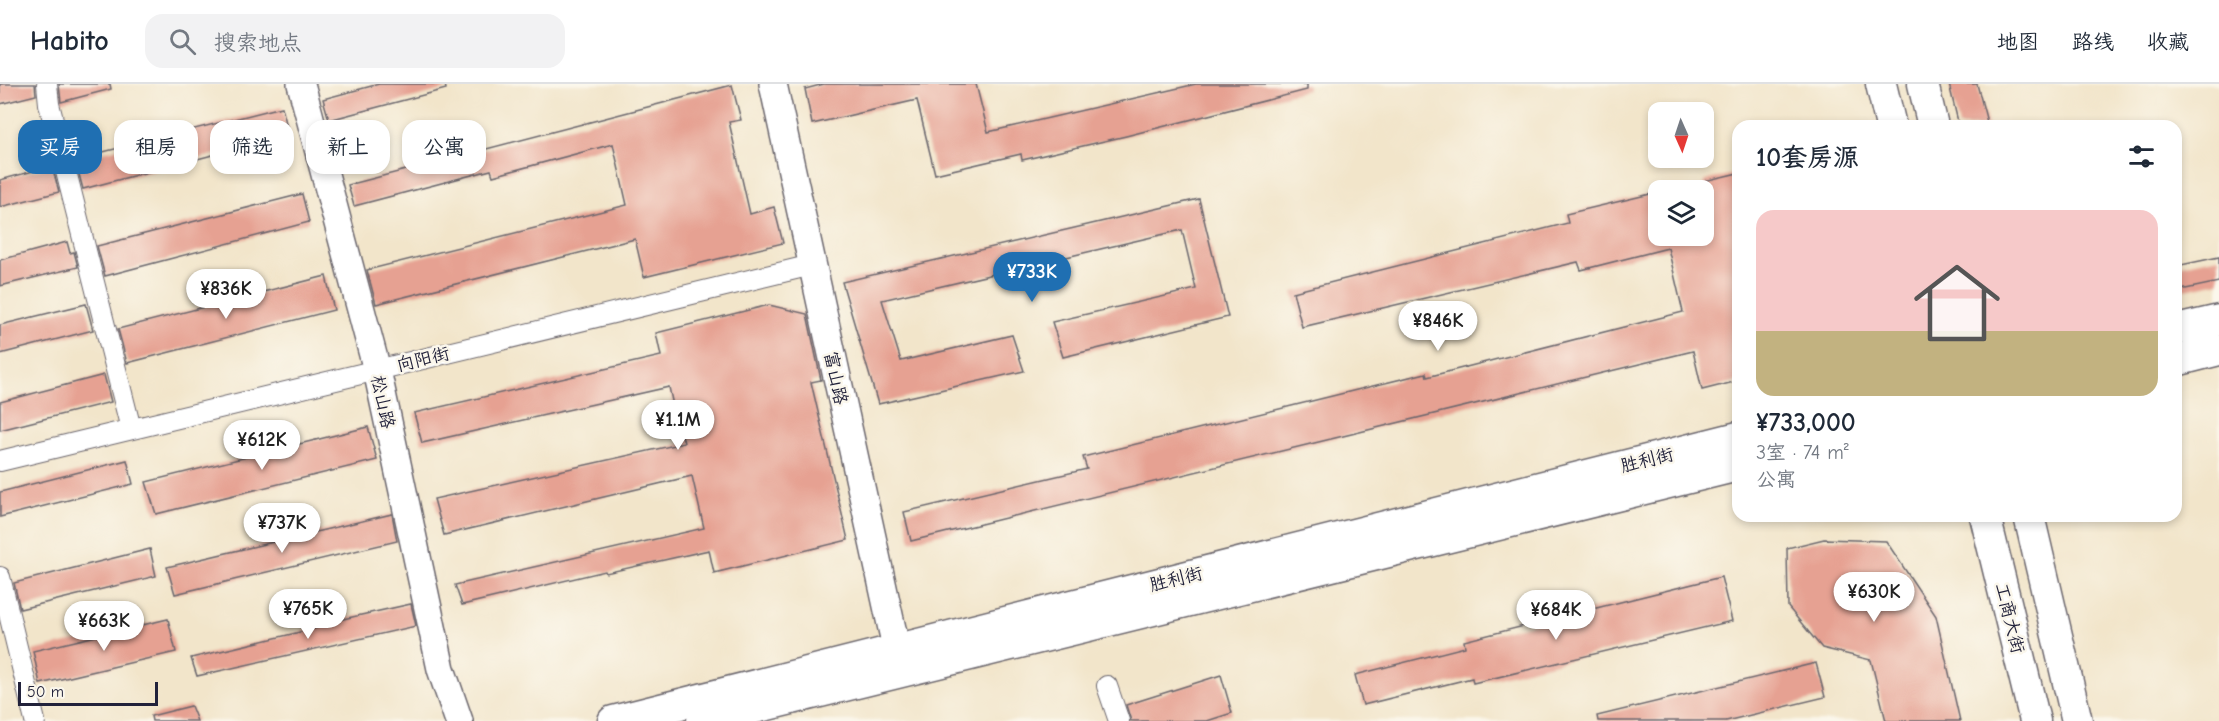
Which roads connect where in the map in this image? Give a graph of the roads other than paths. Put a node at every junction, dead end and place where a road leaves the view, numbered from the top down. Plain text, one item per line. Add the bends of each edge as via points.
1 (47, 84) edge
2 (301, 84) edge
3 (772, 84) edge
4 (1881, 84) edge
5 (1923, 84) edge
6 (1890, 120) edge
7 (1932, 120) edge
8 (812, 265) junction
9 (2219, 320) edge
10 (2182, 329) edge
11 (2219, 350) edge
12 (2182, 359) edge
13 (376, 370) junction
14 (131, 429) junction
15 (1732, 439) edge
16 (0, 461) edge
17 (1732, 467) edge
18 (1986, 522) edge
19 (2030, 522) edge
20 (0, 577) edge
21 (898, 661) junction
22 (1107, 686) dead end
23 (35, 721) edge
24 (459, 721) edge
25 (613, 721) edge
26 (702, 721) edge
27 (1119, 721) edge
28 (2035, 721) edge
29 (2077, 721) edge

1 - 14 street
2 - 13 street, 松山路
3 - 8 street, 富山路
4 - 6 main road
5 - 7 main road
8 - 13 street, 向阳街
8 - 21 street, 富山路
9 - 10 main road
11 - 12 main road
13 - 14 street, 向阳街
13 - 24 street, 松山路 via 441,669
14 - 16 street, 向阳街
15 - 21 main road, 胜利街
17 - 21 main road, 胜利街
18 - 28 main road, 工商大街
19 - 29 main road
20 - 23 street
21 - 25 main road, 胜利街
21 - 26 main road, 胜利街
22 - 27 street

